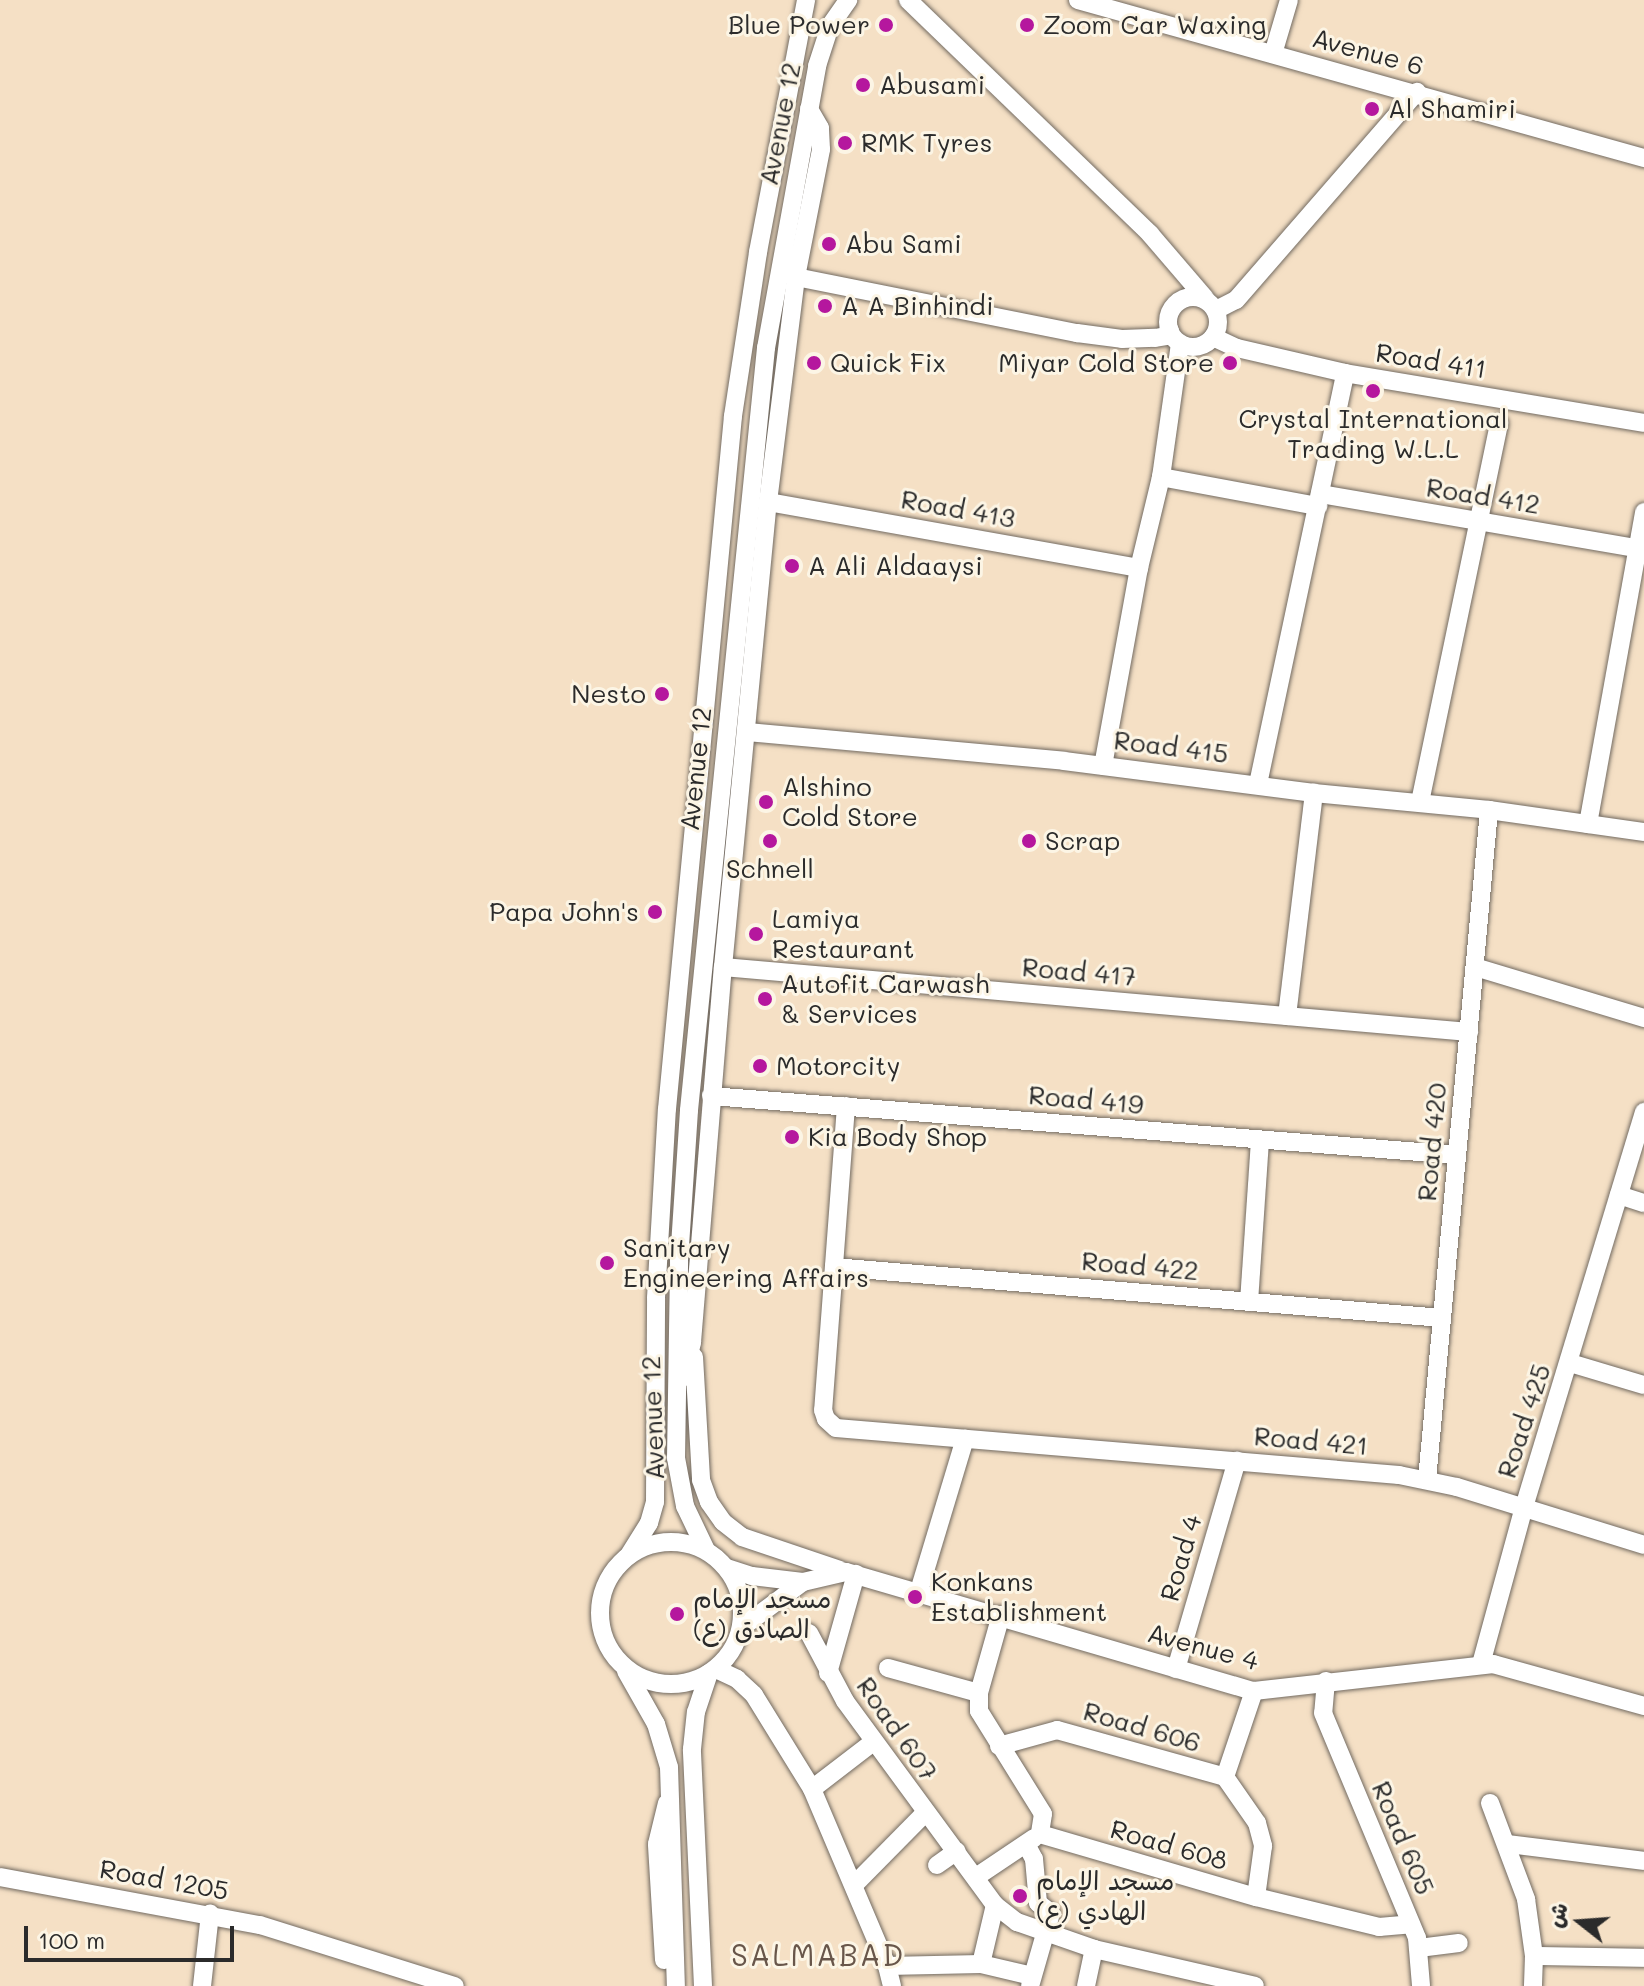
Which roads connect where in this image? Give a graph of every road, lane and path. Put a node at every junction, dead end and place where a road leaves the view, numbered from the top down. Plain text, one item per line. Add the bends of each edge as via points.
1 (806, 0) edge
2 (848, 0) edge
3 (1078, 0) edge
4 (1289, 0) edge
5 (914, 2) edge
6 (1273, 54) junction
7 (1417, 92) junction
8 (809, 109) junction
9 (1644, 158) edge
10 (1169, 256) junction
11 (796, 277) junction
12 (1210, 304) junction
13 (1173, 329) junction
14 (1213, 337) junction
15 (1345, 373) junction
16 (1499, 423) dead end
17 (1644, 423) edge
18 (1161, 477) junction
19 (1319, 500) junction
20 (768, 502) junction
21 (1644, 512) edge
22 (1479, 523) junction
23 (1637, 548) junction
24 (1139, 568) junction
25 (748, 732) junction
26 (1103, 766) junction
27 (1258, 784) junction
28 (1314, 793) junction
29 (1420, 802) junction
30 (1489, 810) junction
31 (1588, 824) junction
32 (1644, 832) edge
33 (723, 967) junction
34 (1475, 967) junction
35 (1287, 1016) junction
36 (1644, 1018) edge
37 (1469, 1032) junction
38 (711, 1096) junction
39 (846, 1106) junction
40 (1644, 1112) edge
41 (1260, 1141) junction
42 (1457, 1155) junction
43 (1619, 1195) junction
44 (1644, 1203) edge
45 (834, 1267) junction
46 (1249, 1302) junction
47 (1442, 1318) junction
48 (692, 1342) junction
49 (1570, 1363) junction
50 (1644, 1385) edge
51 (676, 1403) junction
52 (965, 1439) junction
53 (1237, 1461) junction
54 (1427, 1480) junction
55 (1524, 1507) junction
56 (1644, 1545) edge
57 (706, 1550) junction
58 (629, 1555) junction
59 (727, 1568) junction
60 (851, 1573) junction
61 (803, 1582) junction
62 (919, 1591) junction
63 (1001, 1615) junction
64 (741, 1628) junction
65 (809, 1633) dead end
66 (1481, 1664) junction
67 (624, 1666) junction
68 (888, 1668) dead end
69 (1176, 1669) junction
70 (713, 1671) junction
71 (828, 1673) junction
72 (1326, 1681) junction
73 (1291, 1688) junction
74 (1254, 1691) junction
75 (979, 1693) junction
76 (1644, 1706) edge
77 (1323, 1713) junction
78 (873, 1742) junction
79 (999, 1746) junction
80 (1225, 1777) junction
81 (672, 1789) junction
82 (812, 1789) junction
83 (1490, 1803) dead end
84 (924, 1814) junction
85 (1033, 1839) junction
86 (1508, 1844) junction
87 (957, 1851) junction
88 (1644, 1861) edge
89 (937, 1865) dead end
90 (0, 1877) edge
91 (976, 1877) junction
92 (854, 1885) junction
93 (1256, 1897) junction
94 (1402, 1903) junction
95 (995, 1905) junction
96 (210, 1913) junction
97 (1360, 1922) junction
98 (1411, 1924) junction
99 (1045, 1932) junction
100 (1459, 1943) dead end
101 (1419, 1948) junction
102 (1094, 1949) junction
103 (1534, 1956) junction
104 (1644, 1958) edge
105 (981, 1964) junction
106 (887, 1966) junction
107 (1031, 1981) edge
108 (202, 1986) edge
109 (455, 1986) edge
110 (667, 1986) edge
111 (676, 1986) edge
112 (703, 1986) edge
113 (892, 1986) edge
114 (1086, 1986) edge
115 (1255, 1986) edge
116 (1421, 1986) edge
117 (1533, 1986) edge

1 - 58 street, Avenue 12 via 733,416 667,1109 656,1298 655,1502
2 - 8 street, Avenue 12 via 825,38
3 - 6 street, Avenue 6
4 - 6 street
5 - 10 street
6 - 7 street, Avenue 6
7 - 9 street, Avenue 6
7 - 12 street via 1236,300
8 - 11 street via 817,119 821,149
8 - 51 street, Avenue 12 via 761,389 689,1110
10 - 12 street
10 - 13 street
11 - 13 street via 1077,333 1144,339 1166,336
11 - 20 street
12 - 13 street via 1180,300
12 - 14 street via 1218,321
13 - 14 street via 1194,347
13 - 18 street
14 - 15 street, Road 411 via 1237,348
15 - 17 street, Road 411
15 - 19 street
16 - 22 street
18 - 19 street
18 - 24 street
19 - 22 street, Road 412
19 - 27 street
20 - 24 street, Road 413
20 - 25 street
21 - 23 street
22 - 23 street, Road 412
22 - 29 street
23 - 31 street
24 - 26 street
25 - 26 street, Road 415
25 - 33 street
26 - 27 street, Road 415
27 - 28 street, Road 415
28 - 29 street, Road 415
28 - 35 street
29 - 30 street, Road 415
30 - 31 street, Road 415
30 - 34 street, Road 420
31 - 32 street, Road 415
33 - 35 street, Road 417
33 - 38 street
34 - 36 street
34 - 37 street, Road 420
35 - 37 street, Road 417
37 - 42 street, Road 420
38 - 39 street, Road 419
38 - 48 street
39 - 41 street, Road 419
39 - 45 street
40 - 43 street, Road 425
41 - 42 street, Road 419
41 - 46 street
42 - 47 street, Road 420
43 - 44 street
43 - 49 street, Road 425
45 - 46 street, Road 422
45 - 52 street, Road 421 via 826,1419 836,1428
46 - 47 street, Road 422
47 - 54 street, Road 420
48 - 51 street
48 - 60 street via 701,1480 709,1502 742,1537
49 - 50 street
49 - 55 street, Road 425
51 - 57 street, Avenue 12 via 679,1482
52 - 53 street, Road 421
52 - 62 street
53 - 54 street, Road 421
53 - 69 street, Road 4
54 - 55 street, Road 421
55 - 56 street, Road 421
55 - 66 street, Road 425
57 - 58 street via 667,1542
57 - 59 street
58 - 67 street via 606,1583 601,1603 606,1643
59 - 61 street, Avenue 4
59 - 64 street via 742,1607
60 - 61 street, Avenue 4
60 - 62 street, Avenue 4
60 - 71 street, Road 607
61 - 64 street, Avenue 4
62 - 63 street, Avenue 4
63 - 69 street, Avenue 4
63 - 75 street
64 - 70 street via 729,1654
65 - 71 street, Road 607
66 - 72 street, Avenue 4
66 - 76 street, Avenue 4 via 1505,1665
67 - 70 street via 643,1679 665,1684 688,1682
67 - 81 street via 656,1724
68 - 75 street
69 - 74 street, Avenue 4
70 - 82 street via 737,1679 754,1695
70 - 112 street via 696,1712 692,1749
71 - 78 street, Road 607
72 - 73 street, Avenue 4
72 - 77 street, Road 605
73 - 74 street, Avenue 4
73 - 77 street, Road 605
74 - 80 street, Road 606
75 - 79 street via 979,1711
77 - 94 street, Road 605
78 - 82 street
78 - 84 street, Road 607
79 - 80 street, Road 606 via 1057,1730
79 - 85 street via 1043,1814
80 - 93 street, Road 606 via 1257,1823 1263,1846
81 - 110 street via 657,1844
81 - 111 street
82 - 92 street
83 - 86 street
84 - 87 street, Road 607
84 - 92 street, Road 607
85 - 91 street
85 - 93 street, Road 608
85 - 99 street via 1038,1903 1051,1913
86 - 88 street
86 - 103 street via 1526,1899
87 - 89 street
87 - 91 street, Road 607
90 - 96 street, Road 1205
91 - 95 street, Road 607
92 - 106 street
93 - 97 street, Road 608
94 - 97 street via 1378,1921
94 - 98 street, Road 605
95 - 99 street, Road 607 via 1017,1922
95 - 105 street
96 - 108 street
96 - 109 street, Road 1205
97 - 98 street, Road 608 via 1383,1928
98 - 101 street, Road 605
99 - 102 street, Road 607
99 - 107 street
100 - 101 street
101 - 116 street, Road 605
102 - 114 street
102 - 115 street, Road 607
103 - 104 street
103 - 117 street
105 - 106 street
105 - 107 street
106 - 113 street

